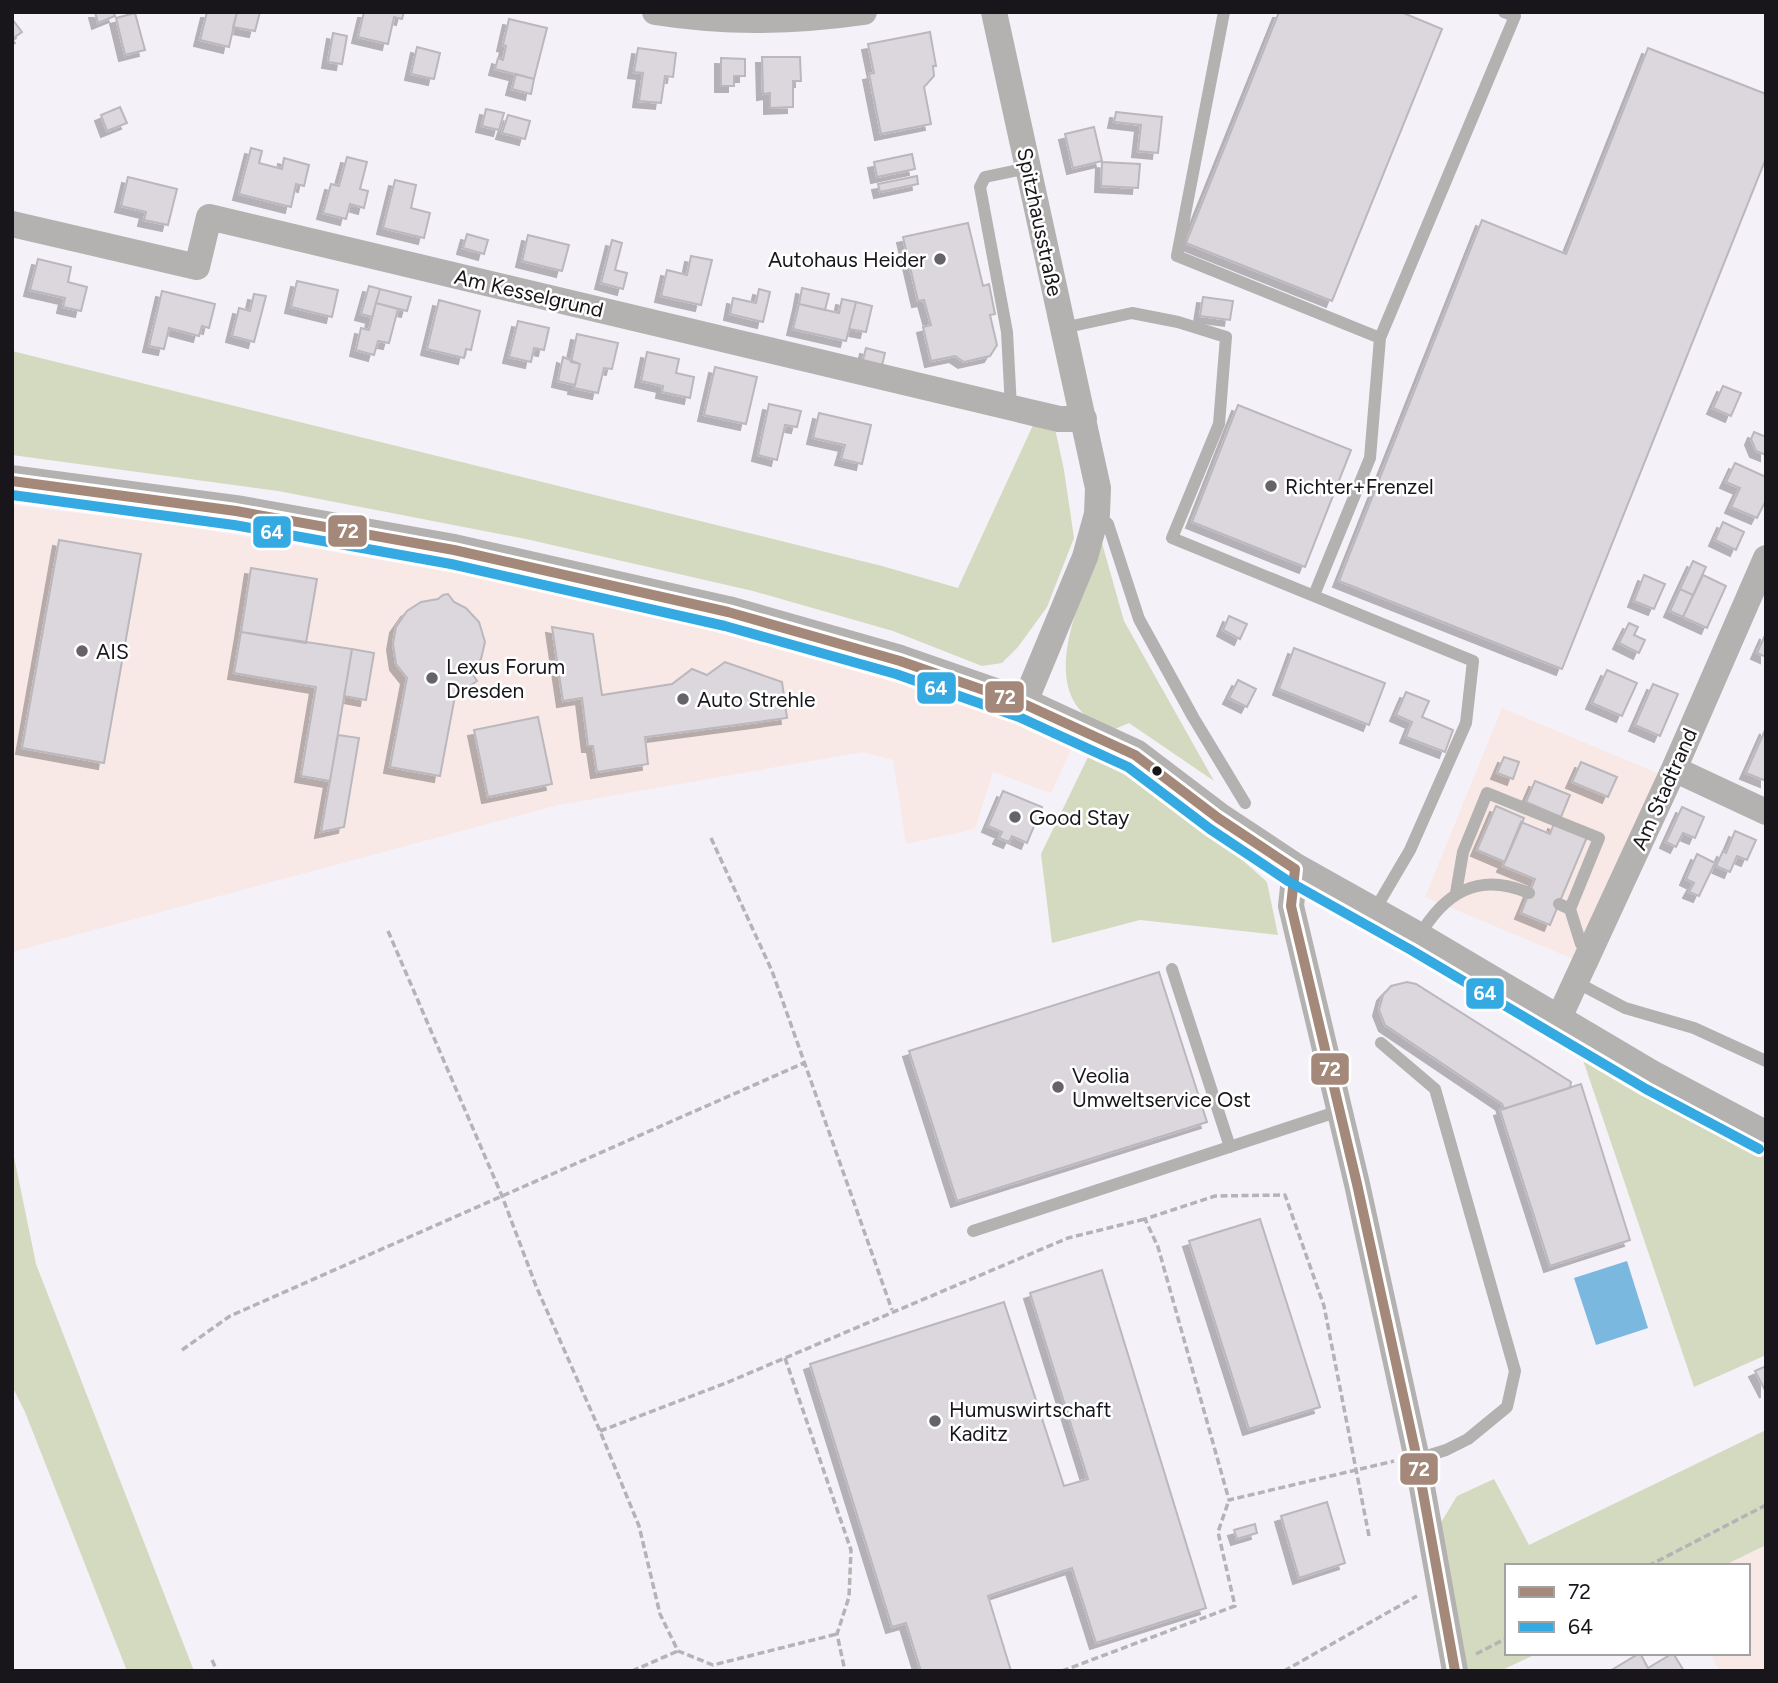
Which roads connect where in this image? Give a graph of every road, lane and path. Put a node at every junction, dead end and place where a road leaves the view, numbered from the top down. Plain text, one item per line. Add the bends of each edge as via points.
1 (655, 12) edge
2 (864, 12) edge
3 (994, 12) edge
4 (1224, 12) edge
5 (1504, 12) edge
6 (1028, 168) junction
7 (12, 224) edge
8 (1063, 328) junction
9 (1380, 338) junction
10 (1011, 408) junction
11 (1084, 419) junction
12 (12, 481) edge
13 (1097, 514) junction
14 (1766, 558) edge
15 (1314, 596) junction
16 (1024, 704) junction
17 (1674, 769) junction
18 (1245, 803) dead end
19 (1766, 812) edge
20 (711, 838) dead end
21 (1295, 869) junction
22 (1456, 893) junction
23 (1529, 893) dead end
24 (1373, 913) junction
25 (388, 931) dead end
26 (1418, 938) junction
27 (1590, 952) junction
28 (1172, 969) dead end
29 (1576, 982) junction
30 (1559, 1020) junction
31 (1381, 1043) dead end
32 (1766, 1061) edge
33 (804, 1063) junction
34 (1339, 1111) junction
35 (1766, 1137) edge
36 (1230, 1147) junction
37 (502, 1196) junction
38 (1145, 1219) junction
39 (973, 1231) dead end
40 (892, 1310) junction
41 (182, 1350) dead end
42 (785, 1357) junction
43 (600, 1431) junction
44 (1417, 1458) junction
45 (1357, 1469) junction
46 (1229, 1500) junction
47 (1766, 1505) edge
48 (1369, 1536) dead end
49 (1652, 1564) edge
50 (1440, 1583) junction
51 (837, 1634) junction
52 (1505, 1639) edge
53 (678, 1651) junction
54 (212, 1660) dead end
55 (1455, 1666) edge
56 (217, 1671) edge
57 (632, 1671) edge
58 (845, 1671) edge
59 (1062, 1671) edge
60 (1284, 1671) edge

1 - 2 street via 695,19 814,20
3 - 6 street, Spitzhausstraße
4 - 9 lane via 1177,256
5 - 9 lane via 1516,16
6 - 8 street, Spitzhausstraße
6 - 10 lane via 985,177 980,187 1007,332
7 - 10 street, Am Kesselgrund via 197,267 209,217
8 - 11 street, Spitzhausstraße
8 - 15 lane via 1132,313 1226,337 1219,424 1172,538
9 - 15 lane via 1370,458
10 - 11 street, Am Kesselgrund via 1059,419
11 - 13 street, Spitzhausstraße via 1098,488
12 - 16 street via 236,511 467,553 728,612 900,661
13 - 16 street, Spitzhausstraße via 1085,557
13 - 18 lane, Spitzhausstraße via 1108,524 1139,619
14 - 17 street, Am Stadtrand
15 - 24 lane via 1473,661 1465,723 1410,850
16 - 21 street via 1135,755
17 - 19 street
17 - 27 street, Am Stadtrand
20 - 33 path via 772,971
21 - 24 street
21 - 34 street via 1291,906
22 - 23 lane via 1491,883
22 - 26 lane via 1435,911
22 - 27 lane via 1463,852 1487,793 1599,838 1564,907 1581,944
24 - 26 street
25 - 37 path
26 - 30 street
27 - 29 street, Am Stadtrand
28 - 36 lane
29 - 30 street, Am Stadtrand
29 - 32 lane via 1625,1007 1693,1028
30 - 35 street
31 - 44 lane via 1435,1089 1515,1371 1507,1407 1468,1439
33 - 37 path
33 - 40 path
34 - 36 lane
34 - 44 street
36 - 39 lane
37 - 41 path via 230,1316
37 - 43 path
38 - 40 path via 1068,1238
38 - 45 path via 1216,1196 1285,1195 1324,1306
38 - 46 path via 1158,1247
40 - 42 path
42 - 43 path
42 - 51 path via 851,1550 849,1597
43 - 53 path via 639,1526 660,1614
44 - 45 path
44 - 50 street
45 - 46 path
45 - 48 path
46 - 59 path via 1218,1532 1234,1606
47 - 49 path
50 - 55 street
50 - 60 path
51 - 53 path via 713,1665
51 - 58 path
52 - 55 path
53 - 57 path
54 - 56 path

